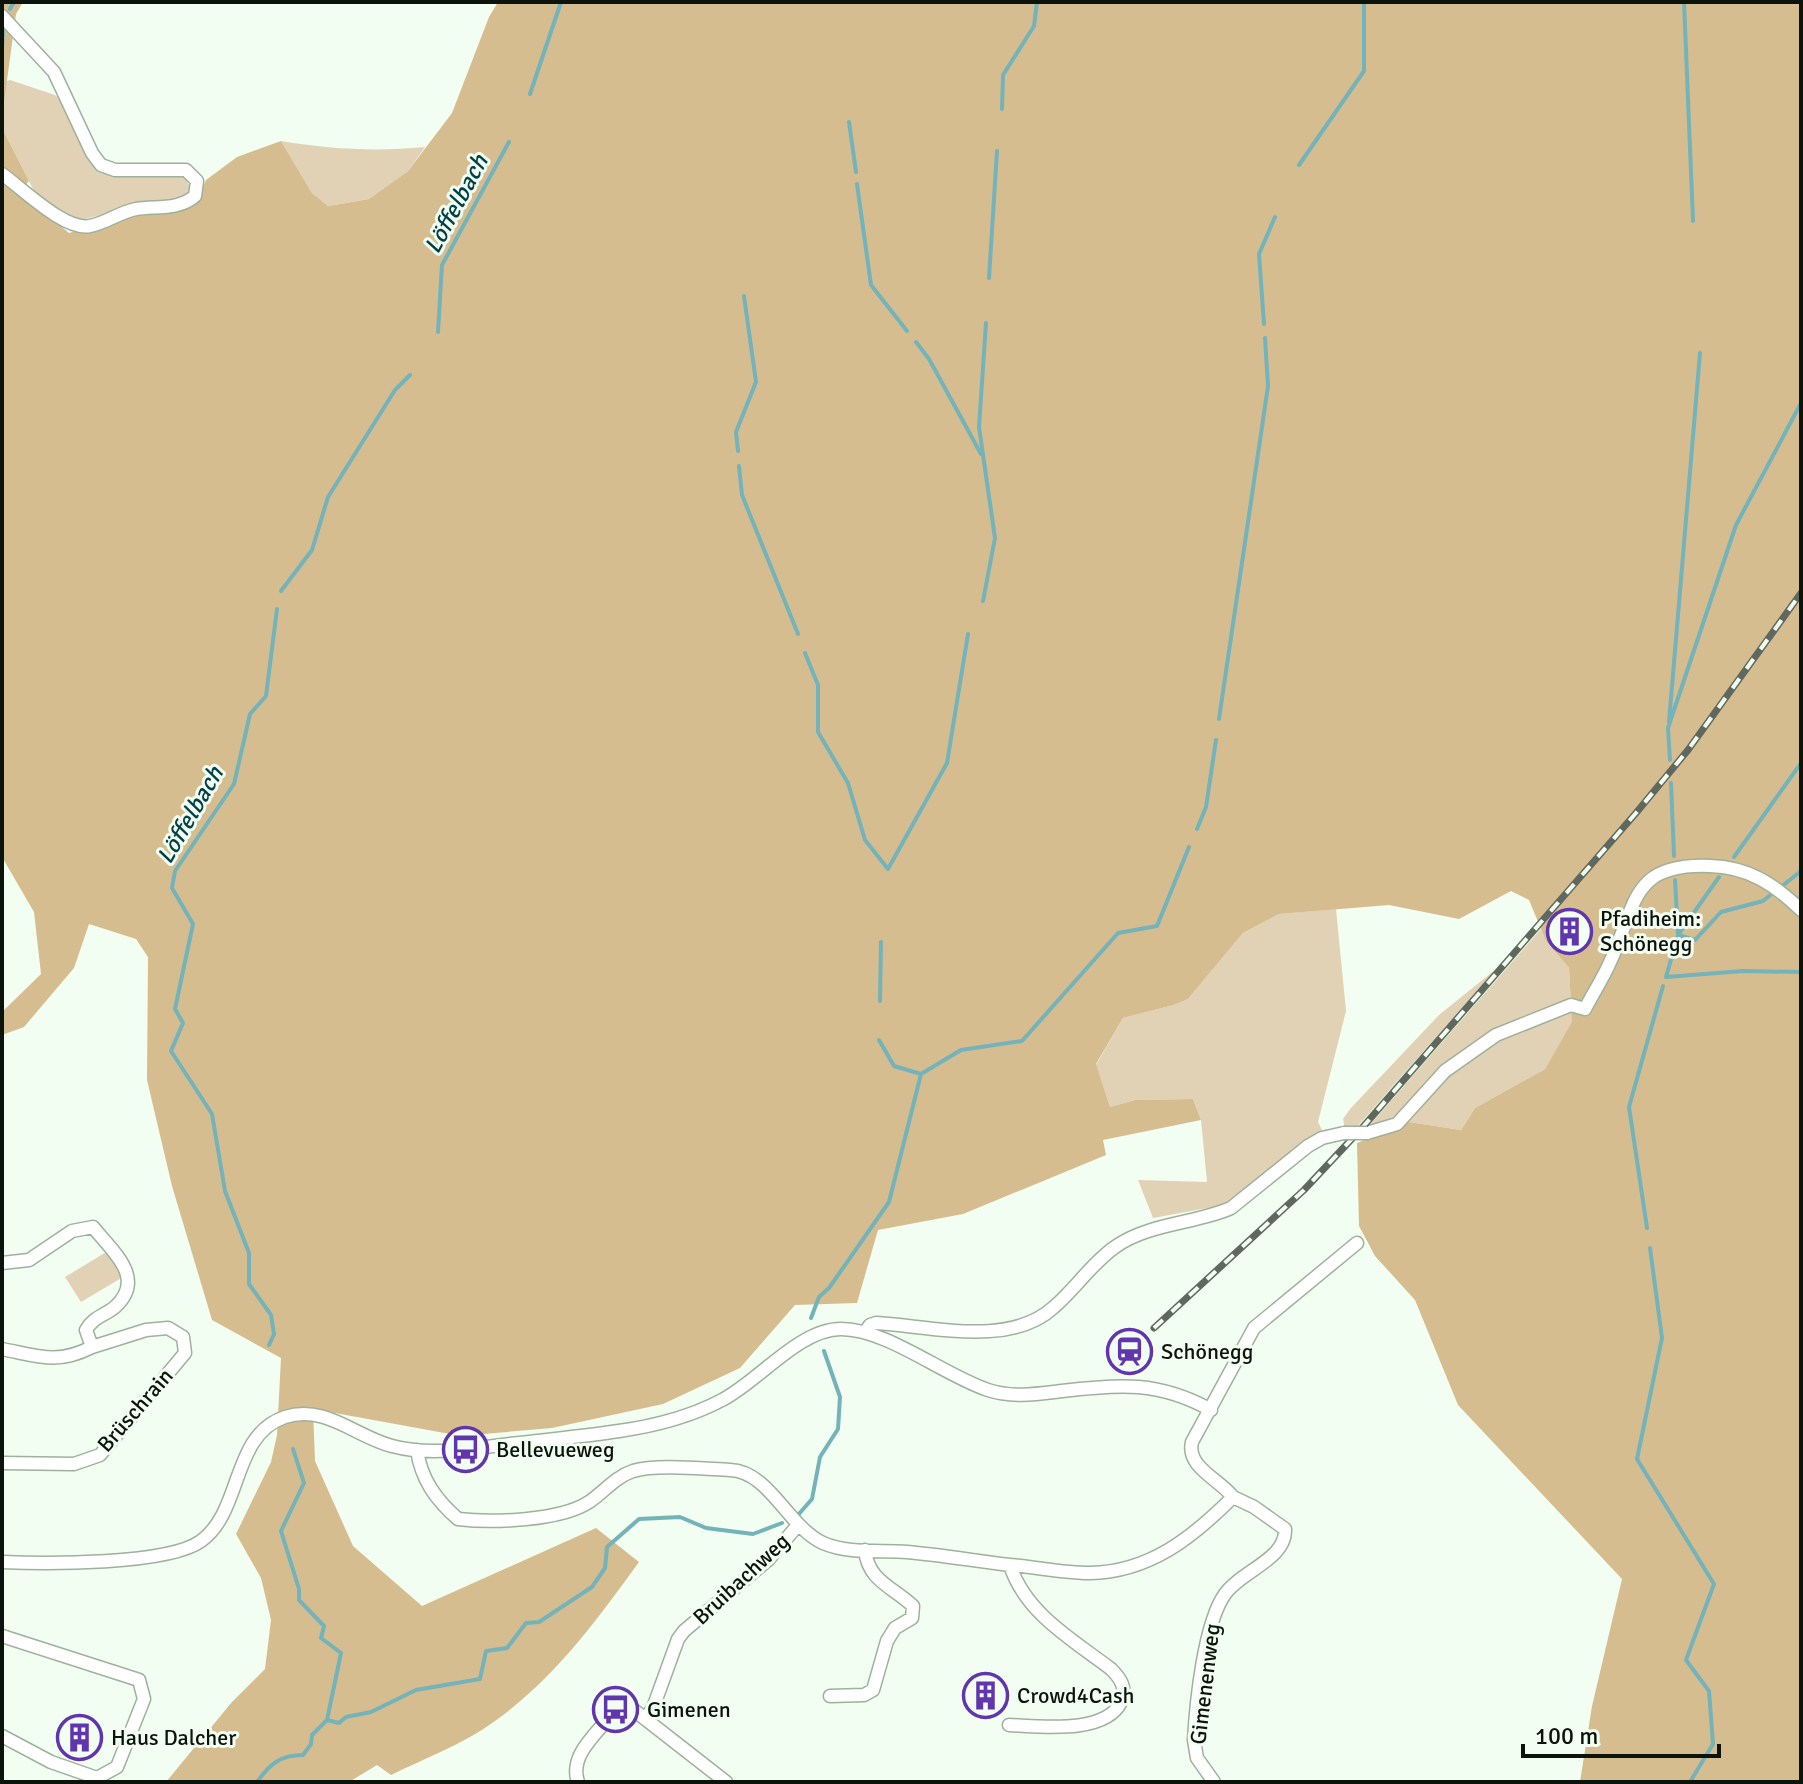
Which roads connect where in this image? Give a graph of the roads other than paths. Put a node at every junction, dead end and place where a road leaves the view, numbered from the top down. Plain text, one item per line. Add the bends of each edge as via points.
1 (2, 16) edge
2 (2, 174) edge
3 (1801, 910) edge
4 (1357, 1243) dead end
5 (2, 1263) edge
6 (866, 1331) junction
7 (92, 1347) junction
8 (2, 1349) edge
9 (1211, 1410) junction
10 (417, 1450) junction
11 (2, 1463) edge
12 (1233, 1497) junction
13 (798, 1525) junction
14 (865, 1550) junction
15 (2, 1562) edge
16 (1010, 1565) junction
17 (2, 1636) edge
18 (830, 1696) dead end
19 (645, 1719) junction
20 (1009, 1725) dead end
21 (2, 1736) edge
22 (578, 1782) edge
23 (726, 1782) edge
24 (1214, 1782) edge

1 - 2 street via 54,72 101,165 115,170 186,170 197,181 195,196 184,205 128,210 92,226 76,227
3 - 6 street, bridge via 1755,874 1689,865 1666,870 1637,895 1611,962 1585,1009 1571,1005 1496,1035 1445,1071 1397,1124 1322,1138 1231,1208 1157,1228 1115,1247 1033,1322 976,1331 876,1323
4 - 9 street via 1254,1328
5 - 7 street via 29,1260 72,1231 93,1227 125,1267 129,1282 125,1296 91,1321 86,1330
6 - 9 street via 990,1391 1023,1395 1133,1385 1186,1396
6 - 10 street via 824,1330 722,1400 690,1414 619,1431
7 - 8 street via 72,1357 53,1358
7 - 11 street, Brüschrain via 168,1328 183,1337 185,1353 100,1455 74,1464
9 - 12 street via 1189,1452 1195,1464
10 - 13 street via 420,1471 458,1519 503,1521 552,1514 587,1504 616,1479 643,1469 734,1470 752,1475
10 - 15 street via 379,1443 327,1417 285,1417 260,1434 224,1514 191,1547 103,1561
12 - 16 street via 1184,1542 1133,1564 1091,1573
12 - 24 street, Gimenenweg via 1275,1520 1285,1534 1275,1554 1229,1589 1212,1622 1194,1740 1197,1758
13 - 14 street via 824,1543
13 - 19 street, Bruibachweg via 769,1559 684,1631
14 - 16 street
14 - 18 street via 867,1565 913,1606 912,1618 895,1628 887,1641 873,1690
16 - 20 street via 1015,1583 1031,1604 1111,1669 1122,1680 1123,1695 1112,1714 1095,1722 1068,1727
17 - 21 street via 139,1680 144,1699 117,1767 97,1778
19 - 22 street via 621,1700 577,1758
19 - 23 street

